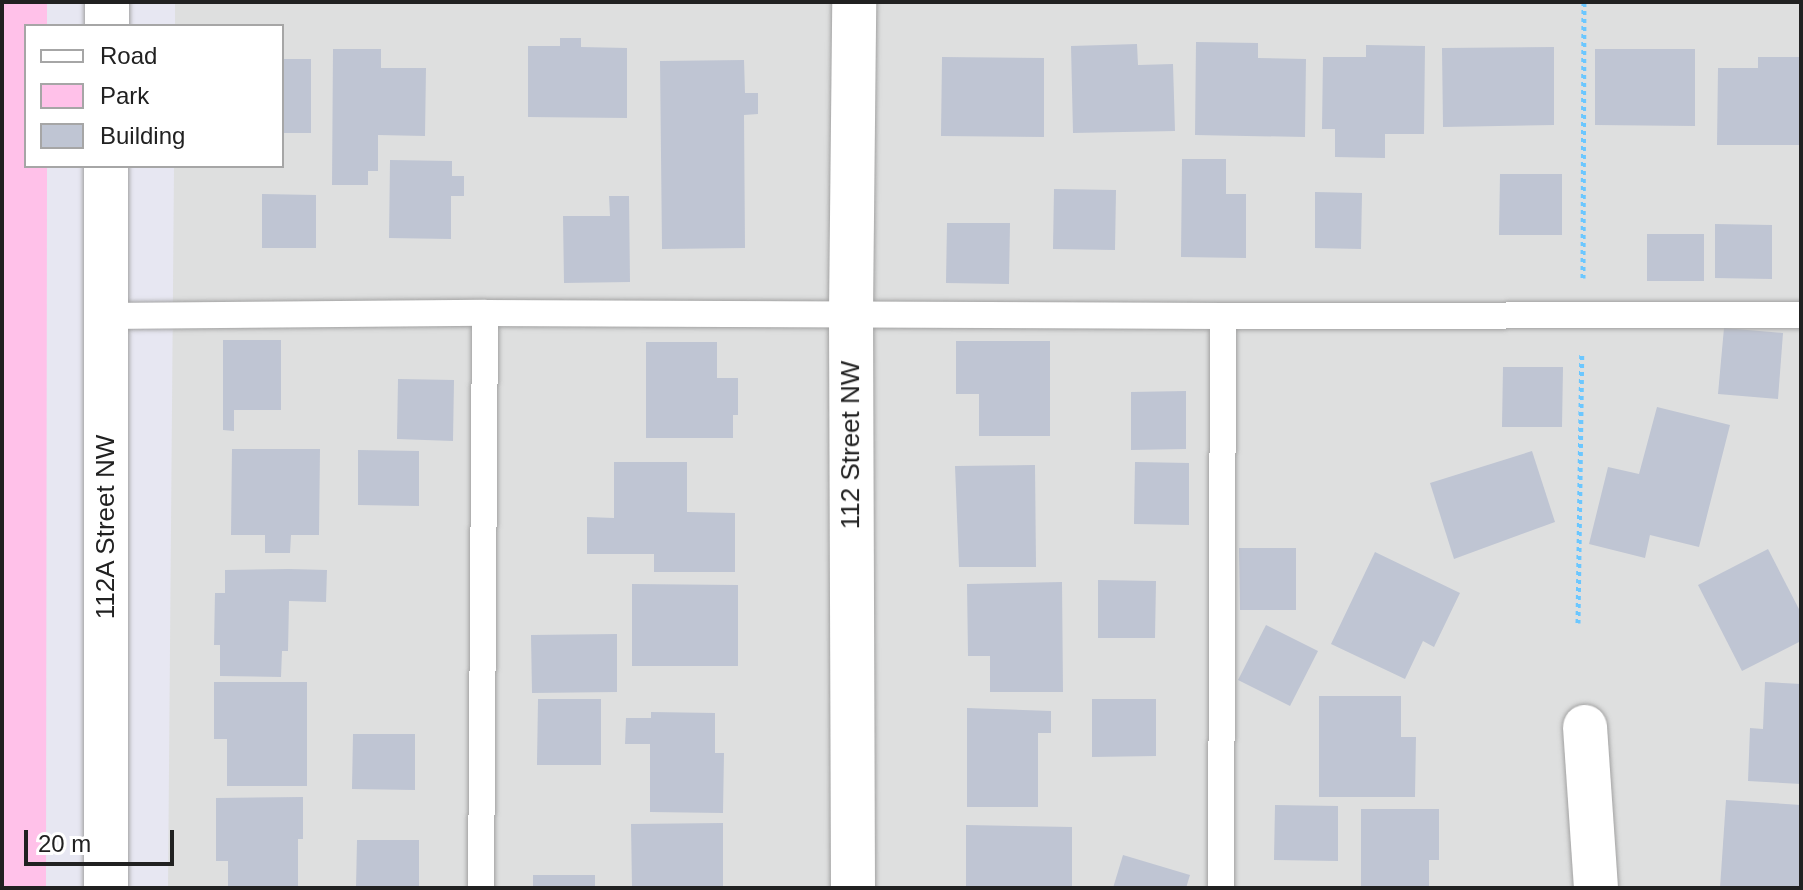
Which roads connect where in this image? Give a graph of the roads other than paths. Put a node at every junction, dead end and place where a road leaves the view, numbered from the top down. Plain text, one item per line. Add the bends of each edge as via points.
1 (107, 2) edge
2 (854, 2) edge
3 (107, 24) edge
4 (106, 168) edge
5 (485, 313) junction
6 (851, 313) junction
7 (1801, 315) edge
8 (105, 316) junction
9 (1223, 316) junction
10 (1585, 727) dead end
11 (106, 888) edge
12 (481, 888) edge
13 (853, 888) edge
14 (1221, 888) edge
15 (1596, 888) edge

1 - 3 street
2 - 6 street, 112 Street NW
4 - 8 street, 112A Street NW
5 - 6 lane
5 - 8 lane
5 - 12 lane
6 - 9 lane
6 - 13 street, 112 Street NW
7 - 9 lane
8 - 11 street, 112A Street NW
9 - 14 lane
10 - 15 street

